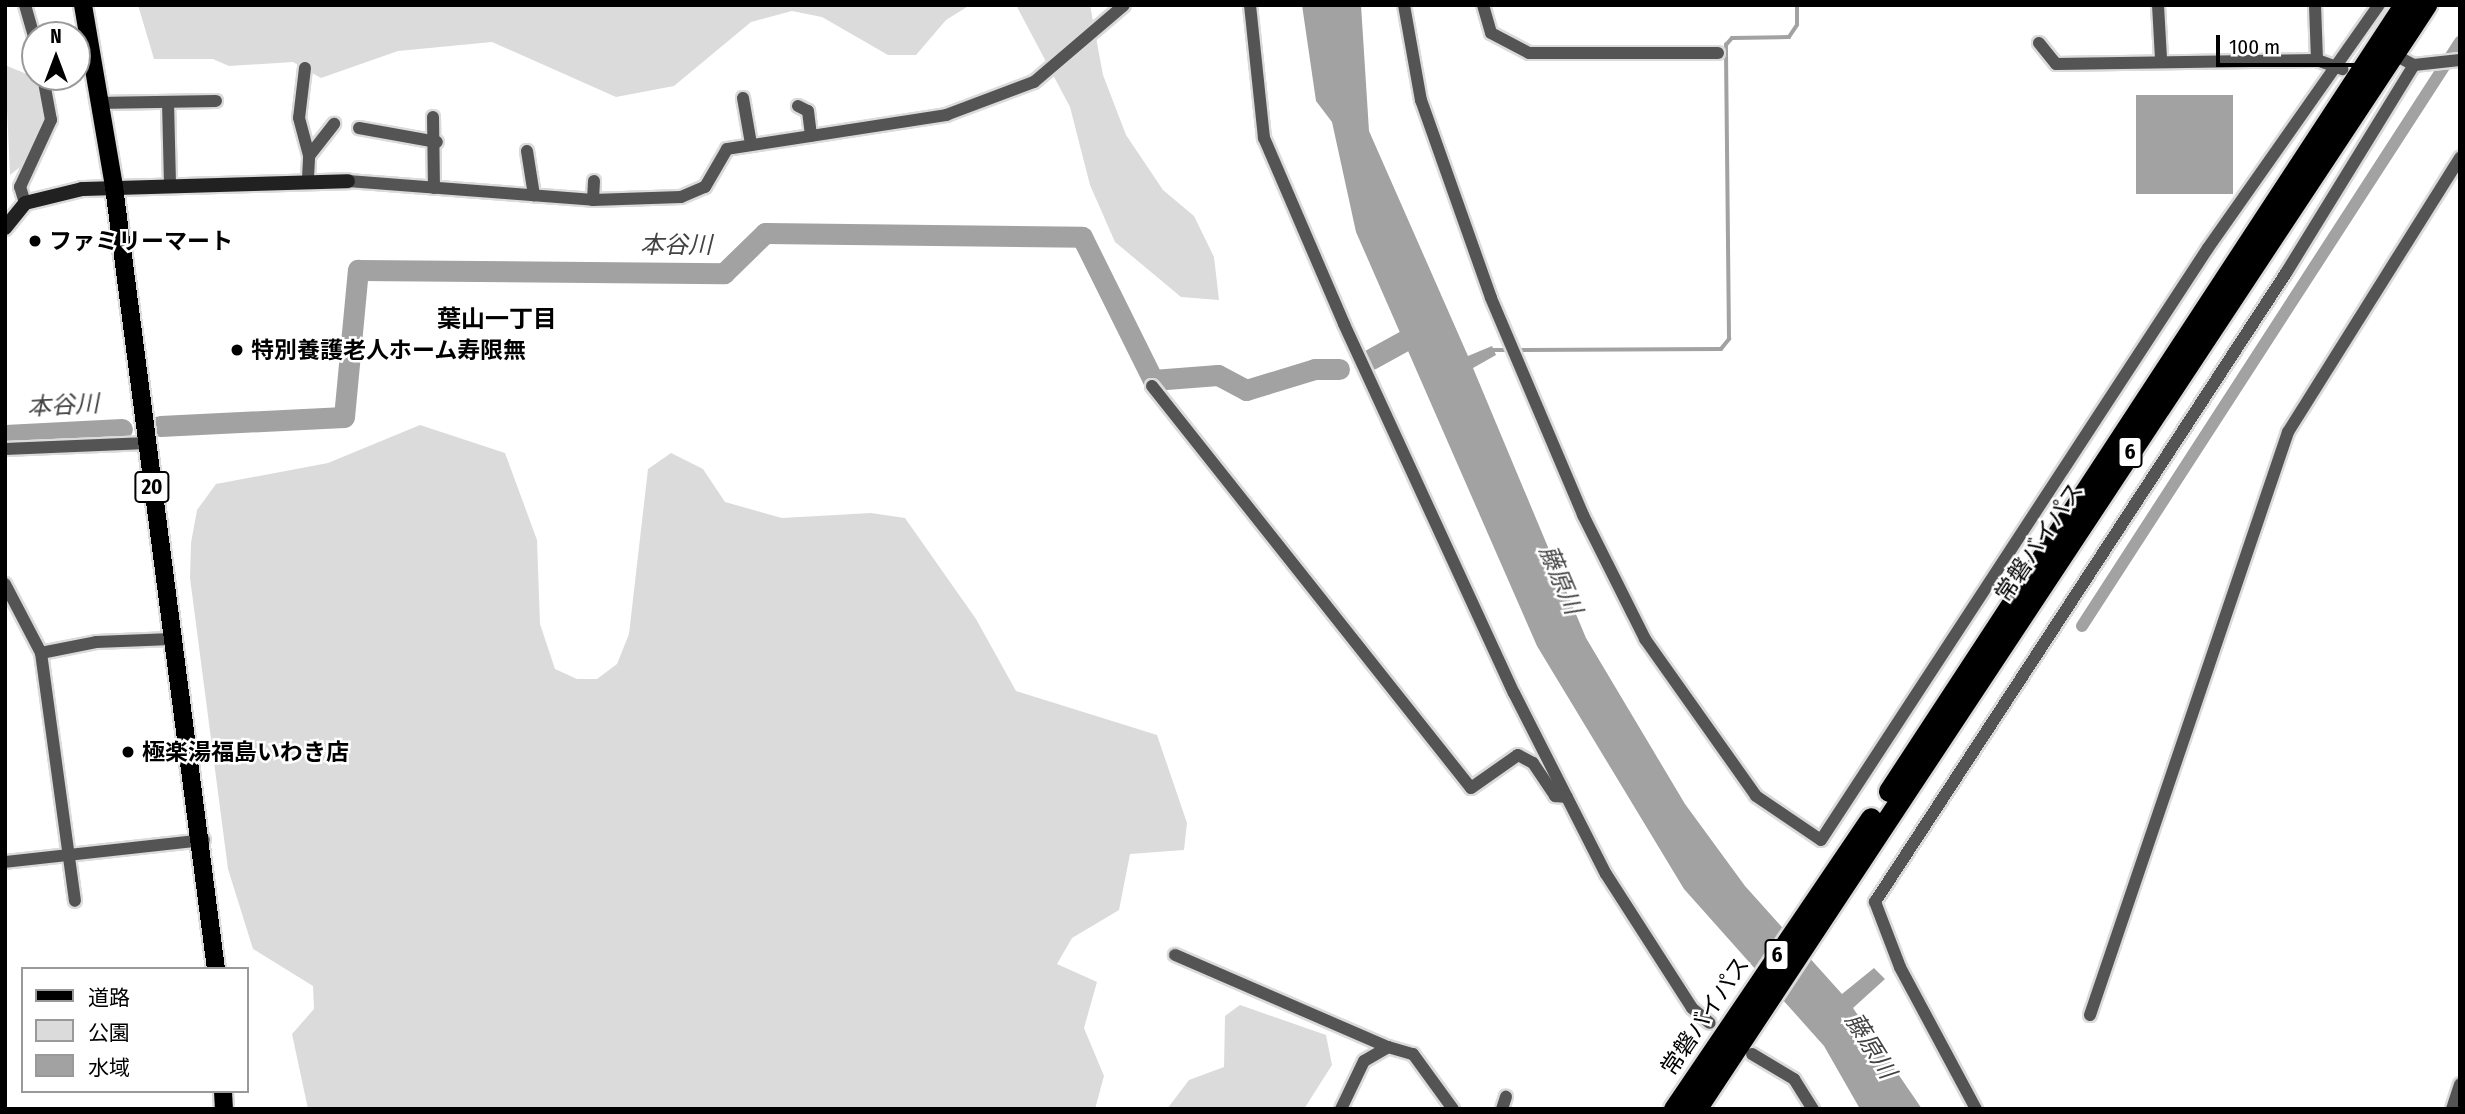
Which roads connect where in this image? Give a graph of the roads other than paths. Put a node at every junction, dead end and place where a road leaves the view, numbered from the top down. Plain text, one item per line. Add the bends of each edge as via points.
1 (1124, 5) edge
2 (1250, 5) edge
3 (1404, 5) edge
4 (1483, 5) edge
5 (2158, 5) edge
6 (2315, 5) edge
7 (2379, 5) edge
8 (2404, 5) edge
9 (2426, 5) edge
10 (2039, 43) dead end
11 (1718, 53) dead end
12 (2393, 54) junction
13 (2161, 59) junction
14 (2317, 60) junction
15 (2459, 60) edge
16 (2414, 65) junction
17 (2337, 67) junction
18 (305, 68) dead end
19 (2358, 75) junction
20 (91, 82) edge
21 (46, 91) edge
22 (743, 98) dead end
23 (216, 101) dead end
24 (168, 102) junction
25 (97, 103) junction
26 (798, 106) dead end
27 (433, 117) dead end
28 (334, 124) dead end
29 (359, 128) dead end
30 (811, 136) junction
31 (437, 142) junction
32 (751, 145) junction
33 (527, 150) dead end
34 (309, 156) junction
35 (2460, 158) edge
36 (308, 178) junction
37 (348, 181) joint
38 (594, 181) dead end
39 (170, 184) junction
40 (114, 187) junction
41 (434, 188) junction
42 (534, 195) junction
43 (593, 200) junction
44 (25, 203) junction
45 (5, 228) edge
46 (1152, 386) dead end
47 (146, 443) junction
48 (5, 449) edge
49 (5, 584) edge
50 (172, 639) junction
51 (41, 653) junction
52 (1567, 797) junction
53 (204, 840) junction
54 (68, 855) junction
55 (5, 862) edge
56 (1828, 892) junction
57 (75, 901) dead end
58 (1175, 955) dead end
59 (216, 967) edge
60 (2090, 1014) dead end
61 (1710, 1023) dead end
62 (1742, 1039) junction
63 (1388, 1047) junction
64 (2460, 1084) edge
65 (1341, 1109) edge
66 (1453, 1109) edge
67 (1674, 1109) edge
68 (1696, 1109) edge
69 (1813, 1109) edge
70 (1976, 1109) edge
71 (2452, 1109) edge

1 - 30 street via 1083,46 1034,82 946,115
2 - 52 street via 1264,138
3 - 17 street via 1421,100 1491,298 1583,515 1645,639 1756,796 1821,840 2185,283
4 - 11 street via 1491,33 1529,53
5 - 13 street
6 - 14 street
7 - 17 street
8 - 19 highway, 常磐バイパス / 6
9 - 12 highway, 常磐バイパス / 6
10 - 13 street via 2056,64
12 - 16 street
12 - 56 highway, 常磐バイパス / 6
13 - 14 street
14 - 17 street
15 - 16 street
16 - 70 street via 2271,296 1875,902 1900,967
17 - 19 street
18 - 34 street via 299,118
19 - 56 highway, 常磐バイパス / 6
20 - 25 main road, 20
21 - 44 street via 51,120 20,187
22 - 32 street
23 - 24 street
24 - 25 street
24 - 39 street
25 - 40 main road, 20
26 - 30 street via 808,111
27 - 31 street
28 - 34 street
29 - 31 street
30 - 32 street
31 - 41 street
32 - 43 street via 720,155 696,193
33 - 42 street
34 - 36 street
35 - 60 street via 2288,432
36 - 37 street
36 - 39 street
37 - 41 street
38 - 43 street
39 - 40 street
40 - 44 street via 47,194
40 - 47 main road, 20
41 - 42 street
42 - 43 street
44 - 45 street
46 - 52 street via 1471,788 1518,755 1533,763 1555,796
47 - 48 street
47 - 50 main road, 20
49 - 51 street
50 - 51 street via 96,642
50 - 53 main road, 20
51 - 54 street
52 - 61 street via 1606,874 1692,1008
53 - 54 street
53 - 59 main road, 20
54 - 55 street
54 - 57 street
56 - 62 highway, 常磐バイパス / 6
58 - 63 street
62 - 67 highway, 常磐バイパス / 6
62 - 68 highway, 常磐バイパス / 6
62 - 69 street via 1794,1079
63 - 65 street via 1364,1061
63 - 66 street via 1413,1054
64 - 71 street

